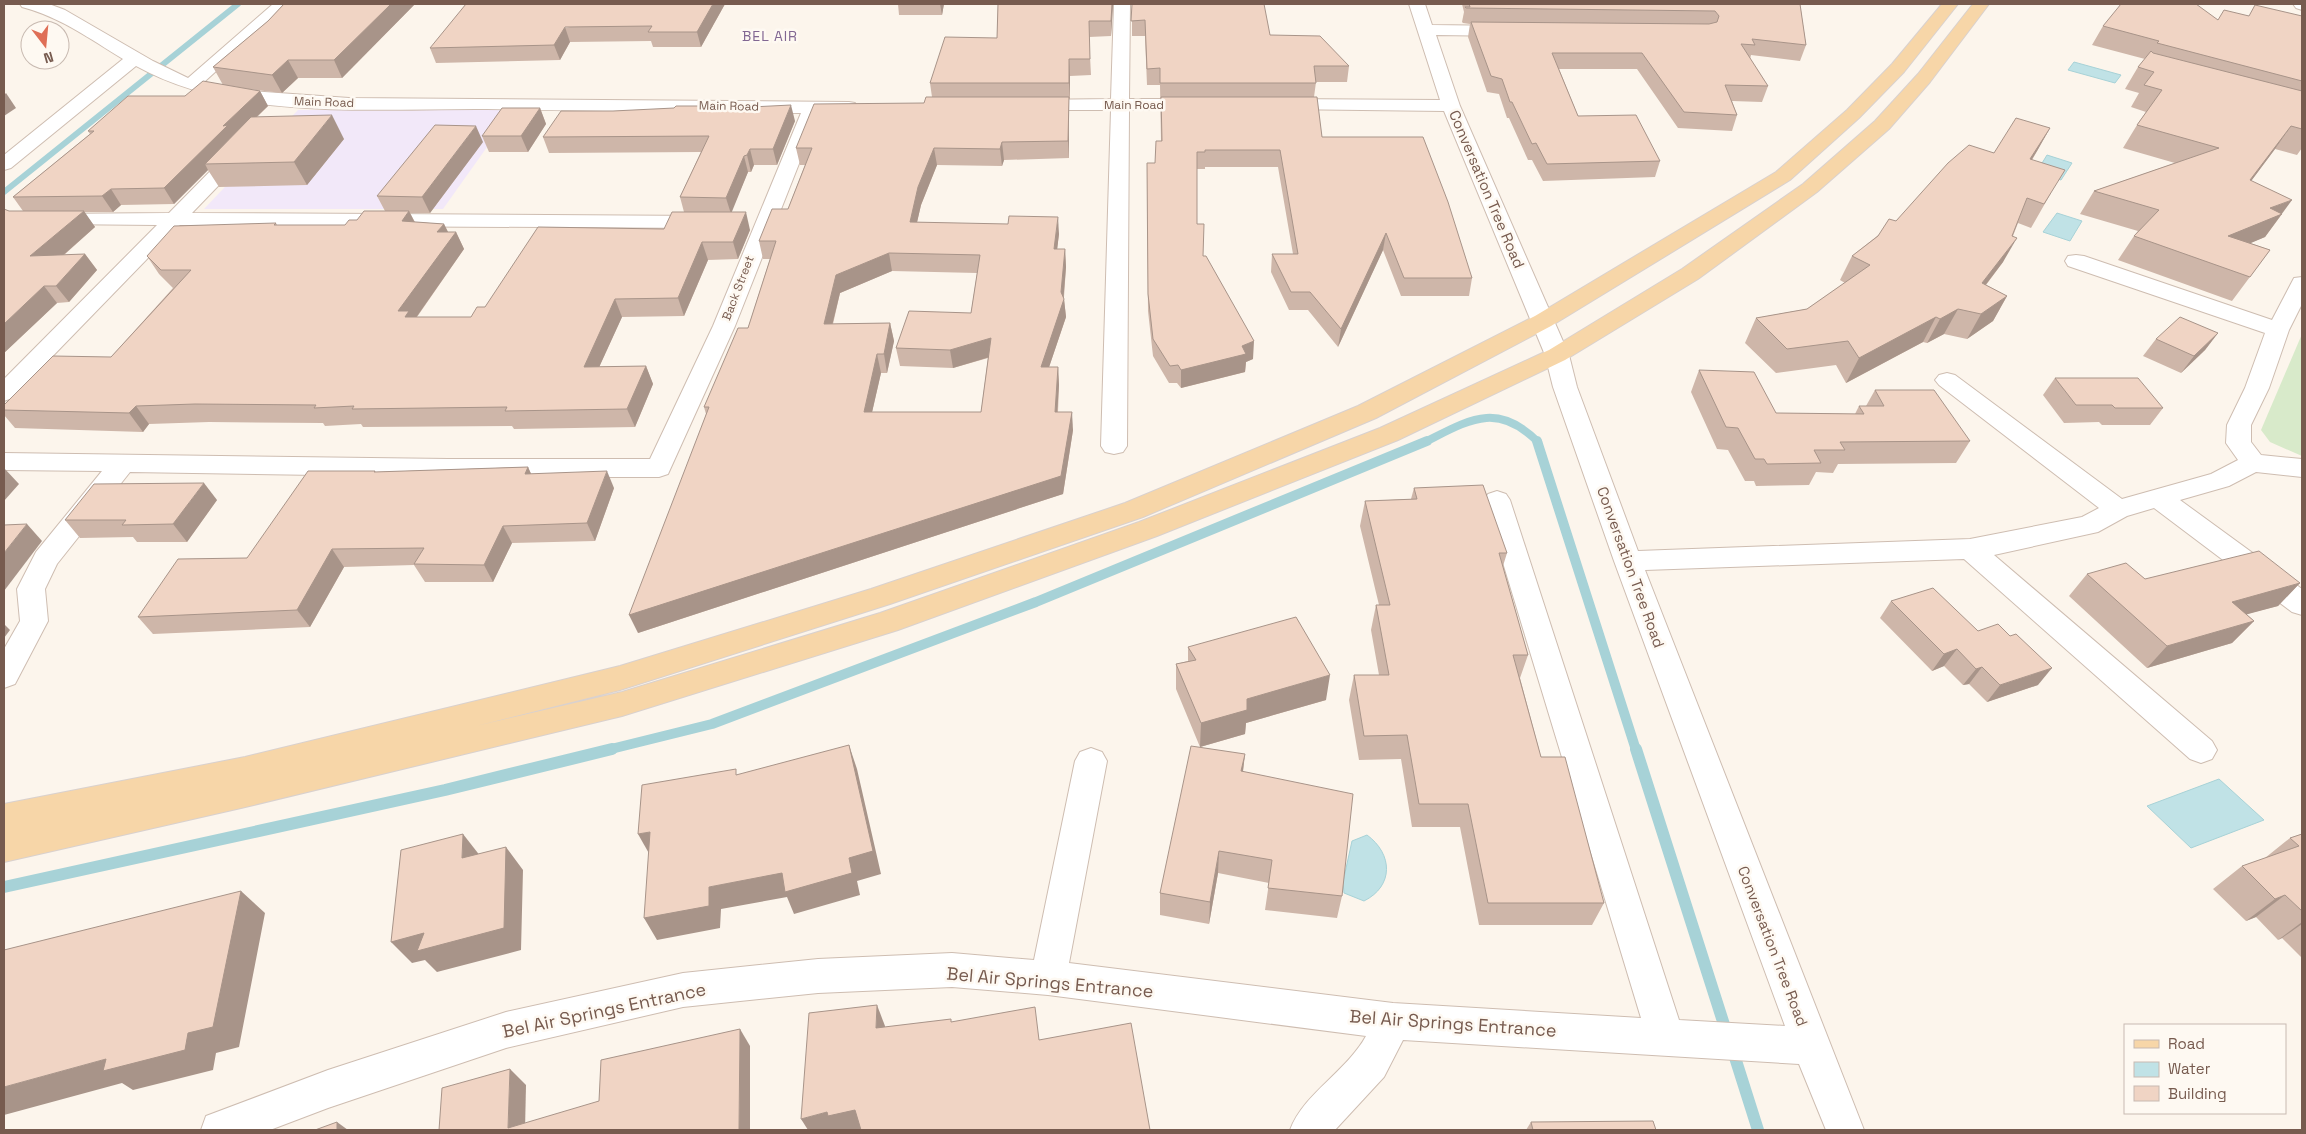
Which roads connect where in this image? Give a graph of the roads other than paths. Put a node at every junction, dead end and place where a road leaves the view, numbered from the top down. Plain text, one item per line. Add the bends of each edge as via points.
1 (28, 4) edge
2 (282, 4) edge
3 (1122, 4) edge
4 (1417, 4) edge
5 (1950, 4) edge
6 (1981, 4) edge
7 (1426, 30) junction
8 (1525, 31) edge
9 (134, 59) junction
10 (192, 84) junction
11 (288, 101) junction
12 (1120, 104) junction
13 (1219, 104) edge
14 (1258, 104) edge
15 (1011, 105) edge
16 (871, 106) edge
17 (1451, 106) junction
18 (812, 107) junction
19 (4, 164) edge
20 (31, 218) edge
21 (176, 218) junction
22 (744, 222) junction
23 (2076, 261) dead end
24 (2302, 283) edge
25 (1543, 321) junction
26 (2278, 330) junction
27 (1557, 355) junction
28 (1947, 380) dead end
29 (4, 393) edge
30 (1114, 446) dead end
31 (4, 461) edge
32 (123, 463) junction
33 (2253, 463) junction
34 (2302, 468) edge
35 (2159, 498) junction
36 (1497, 500) dead end
37 (2118, 510) junction
38 (1970, 549) junction
39 (1628, 561) junction
40 (2302, 604) edge
41 (4, 676) edge
42 (2201, 750) dead end
43 (1090, 762) dead end
44 (4, 818) edge
45 (4, 846) edge
46 (1048, 978) junction
47 (1393, 1021) junction
48 (1681, 1039) junction
49 (1811, 1046) junction
50 (220, 1130) edge
51 (1309, 1130) edge
52 (1846, 1130) edge

1 - 9 street, Main Road via 67,17
2 - 10 street
3 - 12 street
4 - 7 street, Conversation Tree Road
5 - 25 main road via 1898,68 1853,114 1783,176
6 - 27 main road via 1924,78 1882,125 1810,188 1690,274
7 - 8 street
7 - 17 street, Conversation Tree Road
9 - 10 street, Main Road
9 - 19 street
10 - 11 street, Main Road via 216,92
11 - 18 street, Main Road
11 - 21 street
12 - 13 street, Main Road
12 - 15 street, Main Road
12 - 30 street
14 - 17 street
16 - 18 street, Main Road
17 - 25 street, Conversation Tree Road
18 - 22 street, Back Street via 791,162
20 - 21 street
21 - 22 street
21 - 29 street
22 - 32 street, Back Street via 724,326 659,468
23 - 26 street
24 - 26 street
25 - 27 street, Conversation Tree Road
25 - 44 main road via 1367,412 1161,498 880,597 620,678 246,770
26 - 33 street via 2257,388 2239,424 2238,443
27 - 39 street, Conversation Tree Road via 1565,386
27 - 45 main road via 1389,434 1148,529 888,622 622,704
28 - 37 street
31 - 32 street
32 - 41 street via 46,559 31,589 34,621
33 - 34 street
33 - 35 street via 2220,480
35 - 37 street
35 - 40 street
36 - 48 street
37 - 38 street via 2089,525
38 - 39 street
38 - 42 street
39 - 49 street, Conversation Tree Road
43 - 46 street
46 - 47 street, Bel Air Springs Entrance
46 - 50 street, Bel Air Springs Entrance via 952,970 818,976 683,990 506,1030 328,1089
47 - 48 street, Bel Air Springs Entrance
47 - 51 street via 1371,1064
48 - 49 street, Bel Air Springs Entrance
49 - 52 street, Conversation Tree Road

